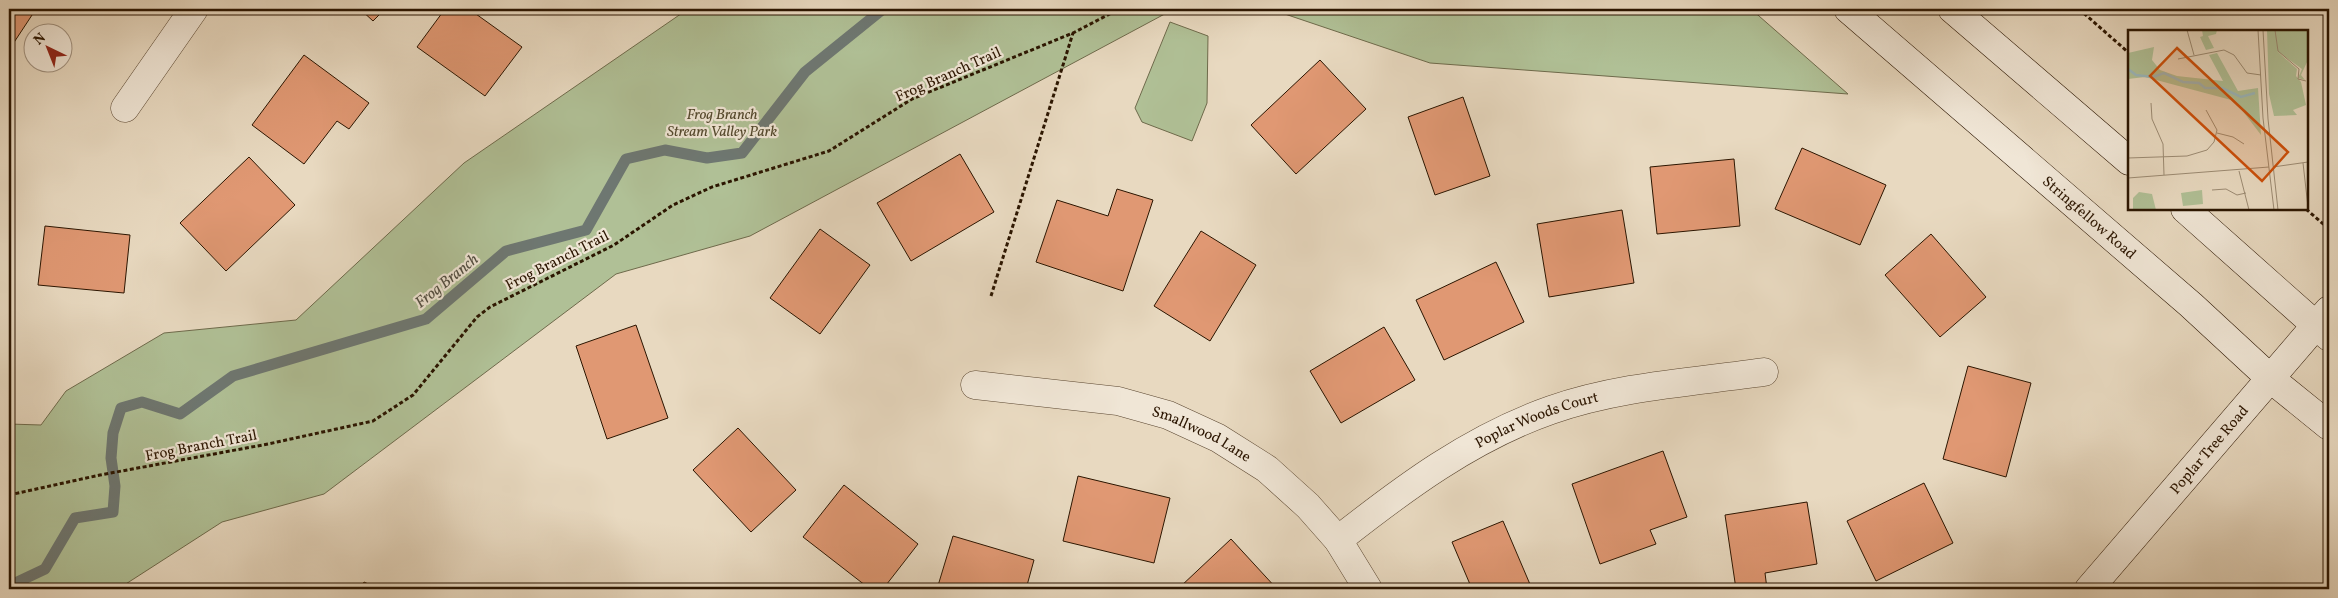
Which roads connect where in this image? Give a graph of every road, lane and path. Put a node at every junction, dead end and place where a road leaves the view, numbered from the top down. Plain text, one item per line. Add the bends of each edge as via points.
1 (194, 9) edge
2 (1119, 9) edge
3 (1848, 9) edge
4 (1952, 9) edge
5 (2078, 9) edge
6 (1073, 33) junction
7 (2128, 52) edge
8 (125, 108) dead end
9 (2128, 160) edge
10 (2186, 210) edge
11 (2307, 210) edge
12 (2329, 229) edge
13 (991, 296) dead end
14 (2325, 325) edge
15 (1764, 372) dead end
16 (2271, 379) junction
17 (974, 385) dead end
18 (2329, 426) edge
19 (9, 495) edge
20 (1338, 540) junction
21 (1368, 589) edge
22 (2089, 589) edge

1 - 8 main road
2 - 6 path, Frog Branch Trail
3 - 16 main road, Stringfellow Road via 2191,305
4 - 9 main road
5 - 7 path
6 - 13 path
6 - 19 path, Frog Branch Trail via 912,99 829,151 712,187 672,205 614,245 490,307 477,317 413,396 372,421
10 - 14 main road
11 - 12 path
14 - 16 main road, Poplar Tree Road
15 - 20 main road, Poplar Woods Court via 1622,391 1552,410 1497,433 1434,468
16 - 18 main road, Stringfellow Road
16 - 22 main road, Poplar Tree Road
17 - 20 main road, Smallwood Lane via 1118,401 1168,415 1218,438 1267,469 1308,506
20 - 21 main road, Smallwood Lane

